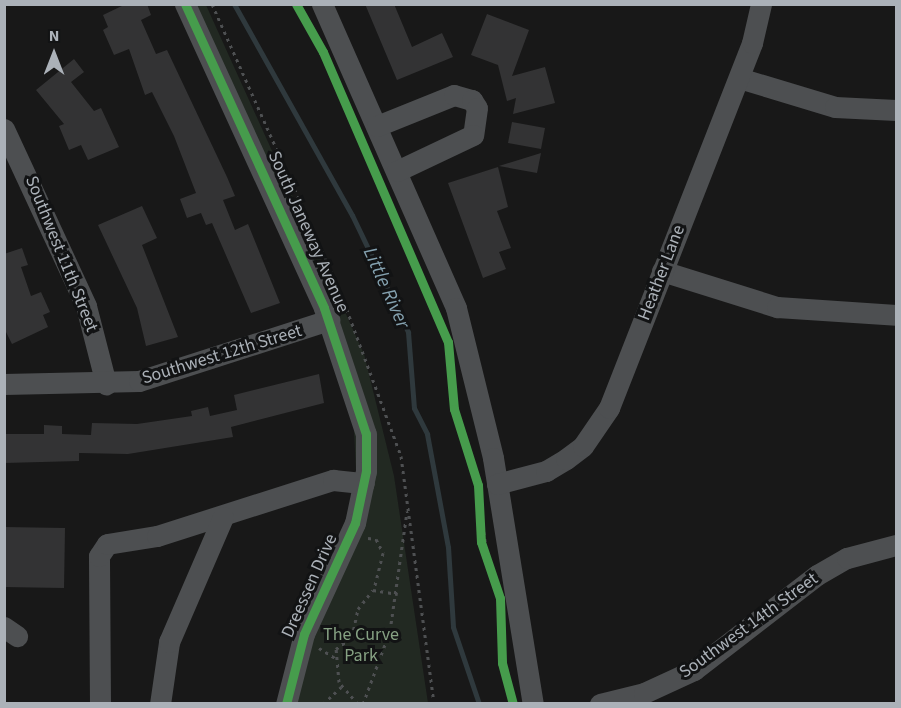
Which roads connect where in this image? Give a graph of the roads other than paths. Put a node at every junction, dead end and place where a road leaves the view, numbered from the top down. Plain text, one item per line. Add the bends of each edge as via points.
1 (185, 4) edge
2 (322, 4) edge
3 (761, 4) edge
4 (739, 78) junction
5 (897, 110) edge
6 (377, 126) junction
7 (4, 129) edge
8 (398, 171) junction
9 (662, 271) junction
10 (897, 315) edge
11 (329, 320) junction
12 (4, 384) edge
13 (106, 384) junction
14 (364, 483) junction
15 (485, 487) junction
16 (223, 517) junction
17 (897, 545) edge
18 (100, 704) edge
19 (160, 704) edge
20 (286, 704) edge
21 (533, 704) edge
22 (600, 704) edge

1 - 11 street, South Janeway Avenue
2 - 6 street
3 - 4 street, Heather Lane
4 - 5 street via 835,107
4 - 9 street, Heather Lane
6 - 8 street
6 - 8 street via 454,95 472,100 477,108 473,135
7 - 13 street, Southwest 11th Street via 86,306
8 - 15 street via 456,308
9 - 10 street via 777,307
9 - 15 street, Heather Lane via 596,430 546,471
11 - 13 street, Southwest 12th Street via 160,376
11 - 14 street, South Janeway Avenue via 366,434
12 - 13 street, Southwest 12th Street
14 - 16 street via 333,480
14 - 20 street, Dreessen Drive via 356,523 304,634
15 - 21 street
16 - 18 street via 108,544 99,556
16 - 19 street via 169,642
17 - 22 street, Southwest 14th Street via 847,558 818,575 694,670 644,693

